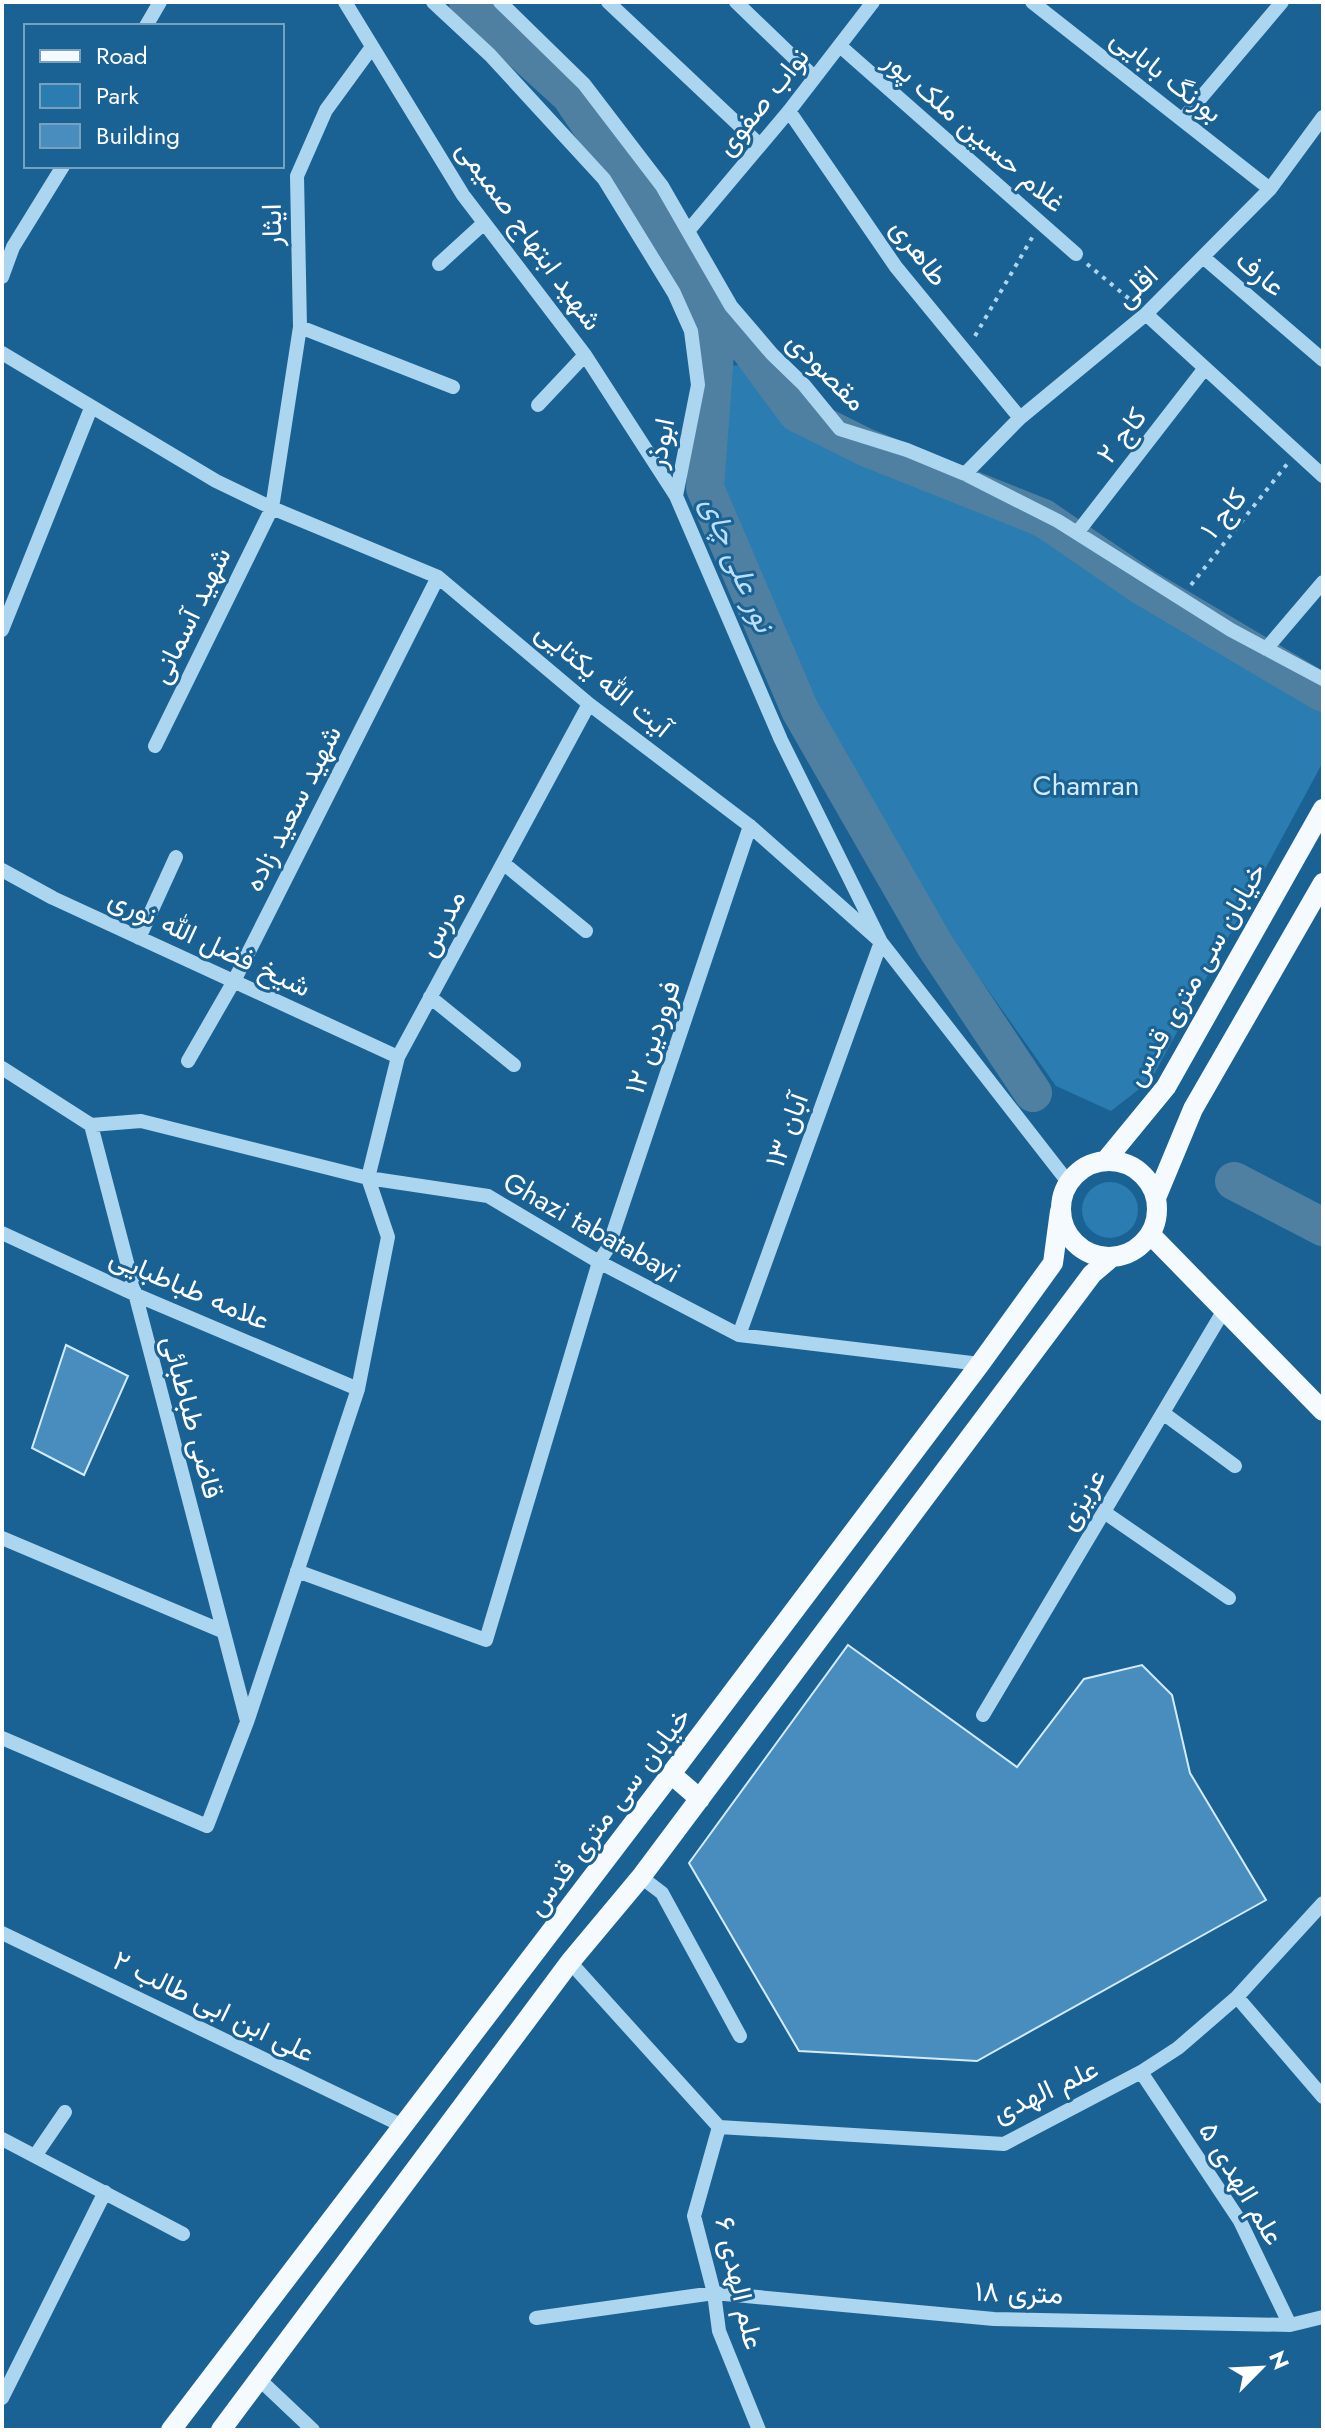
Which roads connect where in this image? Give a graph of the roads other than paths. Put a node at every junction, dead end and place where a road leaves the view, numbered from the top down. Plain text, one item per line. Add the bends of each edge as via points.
1 (160, 2) edge
2 (345, 2) edge
3 (433, 2) edge
4 (500, 2) edge
5 (608, 2) edge
6 (736, 2) edge
7 (873, 2) edge
8 (1032, 2) edge
9 (1282, 2) edge
10 (147, 24) edge
11 (840, 46) junction
12 (372, 47) junction
13 (814, 77) junction
14 (789, 111) junction
15 (1323, 117) edge
16 (1182, 120) junction
17 (1317, 137) edge
18 (760, 145) junction
19 (62, 168) edge
20 (1270, 189) junction
21 (484, 223) junction
22 (688, 231) junction
23 (8, 241) edge
24 (1076, 254) road end
25 (1203, 257) junction
26 (439, 264) dead end
27 (2, 277) edge
28 (1146, 314) junction
29 (300, 327) junction
30 (2, 353) edge
31 (585, 355) junction
32 (1323, 360) edge
33 (1205, 368) junction
34 (453, 387) dead end
35 (538, 405) dead end
36 (91, 408) junction
37 (1020, 418) junction
38 (965, 474) junction
39 (1323, 476) edge
40 (676, 496) junction
41 (272, 508) junction
42 (1077, 533) junction
43 (438, 577) junction
44 (1323, 582) edge
45 (2, 630) edge
46 (1266, 649) junction
47 (1323, 679) edge
48 (589, 704) junction
49 (155, 746) dead end
50 (1323, 809) edge
51 (750, 826) junction
52 (176, 857) dead end
53 (503, 863) junction
54 (2, 870) edge
55 (1323, 883) edge
56 (586, 931) dead end
57 (139, 938) junction
58 (881, 942) junction
59 (234, 981) junction
60 (430, 997) junction
61 (398, 1057) junction
62 (188, 1061) dead end
63 (514, 1065) dead end
64 (2, 1068) edge
65 (91, 1125) junction
66 (1106, 1160) junction
67 (368, 1178) junction
68 (1068, 1182) junction
69 (1156, 1198) junction
70 (1060, 1211) junction
71 (2, 1233) edge
72 (1150, 1234) junction
73 (1112, 1257) junction
74 (599, 1262) junction
75 (134, 1294) junction
76 (1224, 1310) junction
77 (739, 1335) junction
78 (980, 1364) junction
79 (358, 1389) junction
80 (1323, 1411) edge
81 (1163, 1413) junction
82 (1235, 1466) dead end
83 (1104, 1512) junction
84 (2, 1538) edge
85 (297, 1571) junction
86 (1229, 1598) dead end
87 (222, 1631) junction
88 (983, 1715) dead end
89 (247, 1722) junction
90 (2, 1738) edge
91 (671, 1774) junction
92 (700, 1799) junction
93 (641, 1877) junction
94 (1320, 1913) edge
95 (2, 1933) edge
96 (570, 1962) junction
97 (1237, 1997) junction
98 (740, 2036) dead end
99 (1141, 2072) junction
100 (1323, 2097) edge
101 (65, 2112) dead end
102 (403, 2126) junction
103 (719, 2127) junction
104 (2, 2139) edge
105 (35, 2156) junction
106 (105, 2192) junction
107 (183, 2234) dead end
108 (714, 2293) junction
109 (1323, 2317) edge
110 (536, 2318) dead end
111 (1290, 2325) junction
112 (260, 2380) junction
113 (2, 2398) edge
114 (171, 2430) edge
115 (221, 2430) edge
116 (313, 2430) edge
117 (759, 2430) edge

1 - 10 street
2 - 12 street, شهید ابتهاج صمیمی
3 - 40 street, ابوذر via 490,55 604,179 674,293 691,331 698,385
4 - 22 street, مقصودی via 584,84 662,186
5 - 18 street
6 - 13 street
7 - 11 street, نواب صفوی
8 - 16 street, بورنگ بابایی
9 - 16 street
11 - 13 street, نواب صفوی
11 - 24 street, غلام حسین ملک پور
12 - 21 street, شهید ابتهاج صمیمی
12 - 29 street, ایثار via 326,110 297,176
13 - 14 street, نواب صفوی
14 - 18 street, نواب صفوی
14 - 37 street, طاهری via 896,267
15 - 17 street, اقلی
16 - 20 street, بورنگ بابایی
17 - 20 street, اقلی
18 - 22 street, نواب صفوی
19 - 23 street
20 - 25 street, اقلی
21 - 26 street
21 - 31 street, شهید ابتهاج صمیمی
22 - 38 street, مقصودی via 731,306 840,429
23 - 27 street
25 - 28 street, اقلی
25 - 32 street, عارف
28 - 33 street
28 - 37 street, اقلی
29 - 34 street
29 - 41 street, ایثار
30 - 36 street, آیت الله یکتایی
31 - 35 street
31 - 40 street, شهید ابتهاج صمیمی
33 - 39 street
33 - 42 street, کاج ۲
36 - 41 street, آیت الله یکتایی
36 - 45 street
37 - 38 street, اقلی
38 - 42 street, مقصودی
40 - 58 street, ابوذر via 781,740
41 - 43 street, آیت الله یکتایی
41 - 49 street, شهید آسمانی
42 - 46 street, مقصودی
43 - 48 street, آیت الله یکتایی
43 - 59 street, شهید سعید زاده
44 - 46 street
46 - 47 street, مقصودی
48 - 51 street, آیت الله یکتایی
48 - 53 street, مدرس
50 - 66 main road, خیابان سی متری قدس via 1166,1087
51 - 58 street, آیت الله یکتایی
51 - 74 street, ۱۲ فروردین
52 - 57 street
53 - 56 street
53 - 60 street, مدرس
54 - 57 street, شیخ فضل الله نوری
55 - 69 main road via 1193,1109
57 - 59 street, شیخ فضل الله نوری
58 - 68 street, آیت الله یکتایی
58 - 77 street, ۱۳ آبان
59 - 61 street, شیخ فضل الله نوری
59 - 62 street, شهید سعید زاده
60 - 61 street, مدرس
60 - 63 street
61 - 67 street, مدرس
64 - 65 street
65 - 67 street, Ghazi tabatabayi via 141,1121
65 - 75 street, قاضی طباطبائی
66 - 68 main road via 1078,1170
66 - 69 main road via 1132,1166
67 - 74 street, Ghazi tabatabayi via 488,1196
67 - 79 street via 388,1237
68 - 70 main road
69 - 72 main road
70 - 73 main road via 1071,1240 1097,1256
70 - 78 main road, خیابان سی متری قدس via 1053,1263
71 - 75 street, علامه طباطبایی
72 - 73 main road via 1132,1252
72 - 76 main road
73 - 92 main road via 1075,1296
74 - 77 street, Ghazi tabatabayi
74 - 85 street, ۱۲ فروردین via 486,1640
75 - 79 street, علامه طباطبایی
75 - 87 street, قاضی طباطبائی
76 - 80 main road
76 - 81 street, عزیزی
77 - 78 street, Ghazi tabatabayi
78 - 91 main road, خیابان سی متری قدس
79 - 85 street
81 - 82 street
81 - 83 street, عزیزی
83 - 86 street
83 - 88 street, عزیزی
84 - 87 street
85 - 89 street
87 - 89 street, قاضی طباطبائی
89 - 90 street via 207,1826
91 - 92 main road
91 - 102 main road, خیابان سی متری قدس
92 - 93 main road
93 - 96 main road
93 - 98 street via 662,1893
94 - 97 street, علم الهدی
95 - 102 street, علی ابن ابی طالب ۲
96 - 103 street
96 - 112 main road
97 - 99 street, علم الهدی
97 - 100 street
99 - 103 street, علم الهدی via 1004,2144
99 - 111 street, علم الهدی ۵ via 1240,2221
101 - 105 street
102 - 114 main road, خیابان سی متری قدس
103 - 108 street, علم الهدی ۶ via 694,2216
104 - 105 street
105 - 106 street
106 - 107 street
106 - 113 street
108 - 110 street, ۱۸ متری
108 - 111 street, ۱۸ متری via 994,2319
108 - 117 street, علم الهدی ۶ via 719,2331
109 - 111 street, ۱۸ متری
112 - 115 main road
112 - 116 street

